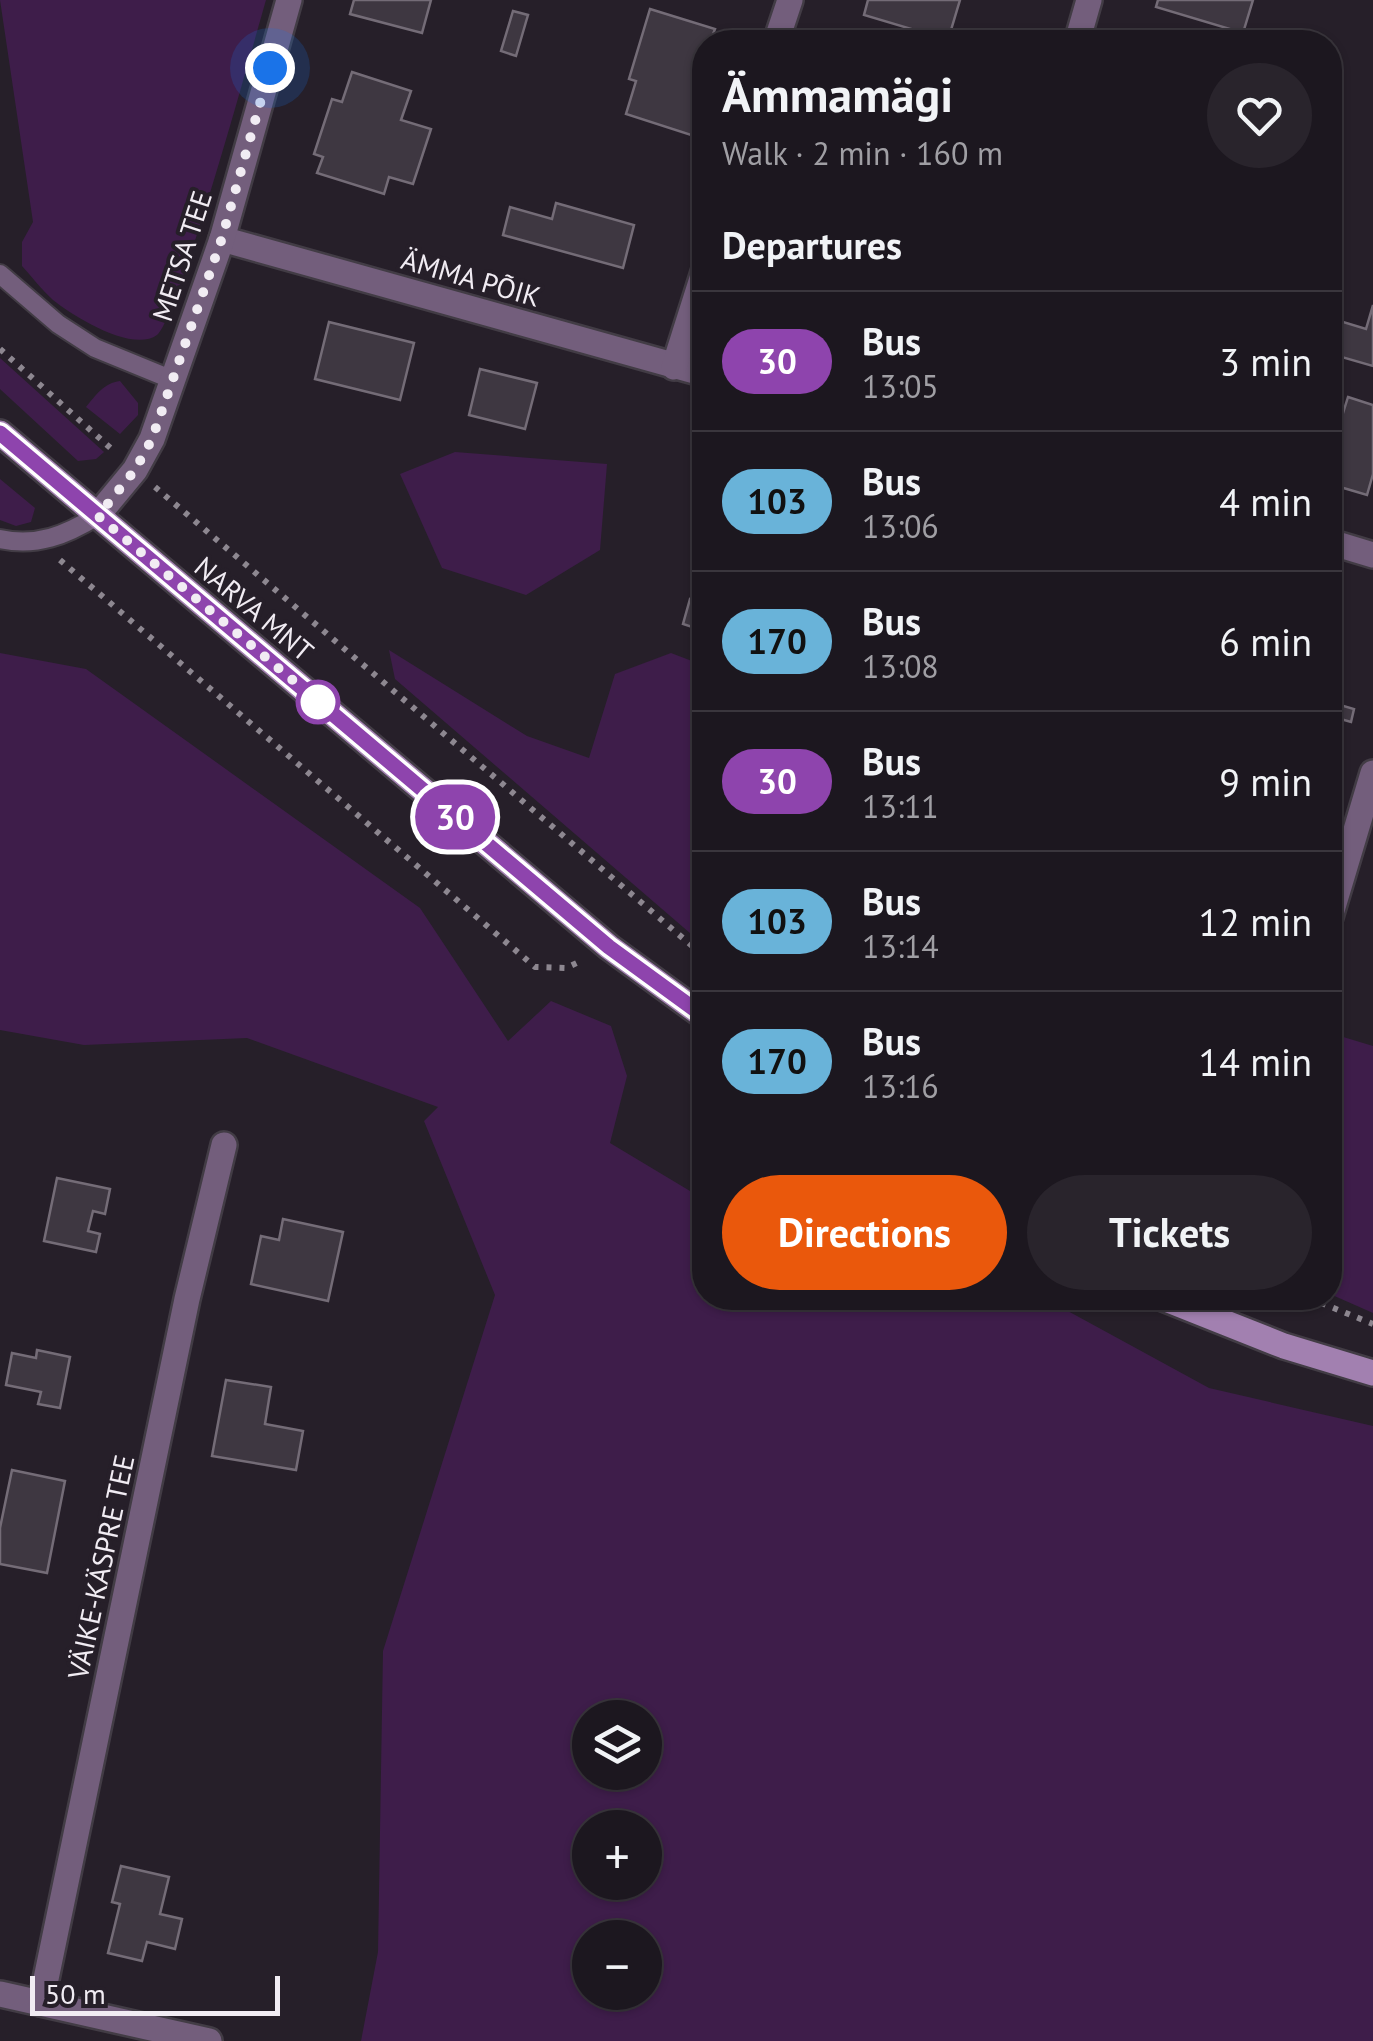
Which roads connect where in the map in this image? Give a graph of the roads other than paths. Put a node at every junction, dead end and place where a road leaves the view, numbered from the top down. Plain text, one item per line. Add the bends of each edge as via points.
1 (289, 0) edge
2 (790, 0) edge
3 (1089, 0) edge
4 (780, 30) edge
5 (1080, 30) edge
6 (222, 238) junction
7 (0, 274) edge
8 (692, 310) edge
9 (674, 366) junction
10 (692, 371) edge
11 (173, 380) junction
12 (0, 433) edge
13 (98, 516) junction
14 (0, 540) edge
15 (1342, 546) edge
16 (1373, 555) edge
17 (1373, 773) edge
18 (1342, 877) edge
19 (692, 1008) edge
20 (224, 1145) dead end
21 (1193, 1310) edge
22 (1373, 1373) edge
23 (0, 1994) edge
24 (41, 2003) junction
25 (208, 2041) edge

1 - 6 street, METSA TEE
2 - 4 street
3 - 5 street
6 - 9 street, ÄMMA PÕIK
6 - 11 street, METSA TEE
7 - 11 lane via 95,348
8 - 9 street
9 - 10 street, ÄMMA PÕIK
11 - 13 street, METSA TEE via 135,470
12 - 13 main road, NARVA MNT
13 - 14 lane via 64,536 22,544
13 - 19 main road, NARVA MNT via 609,947
15 - 16 street
17 - 18 street
20 - 24 street, VÄIKE-KÄSPRE TEE
21 - 22 main road
23 - 24 street
24 - 25 street

